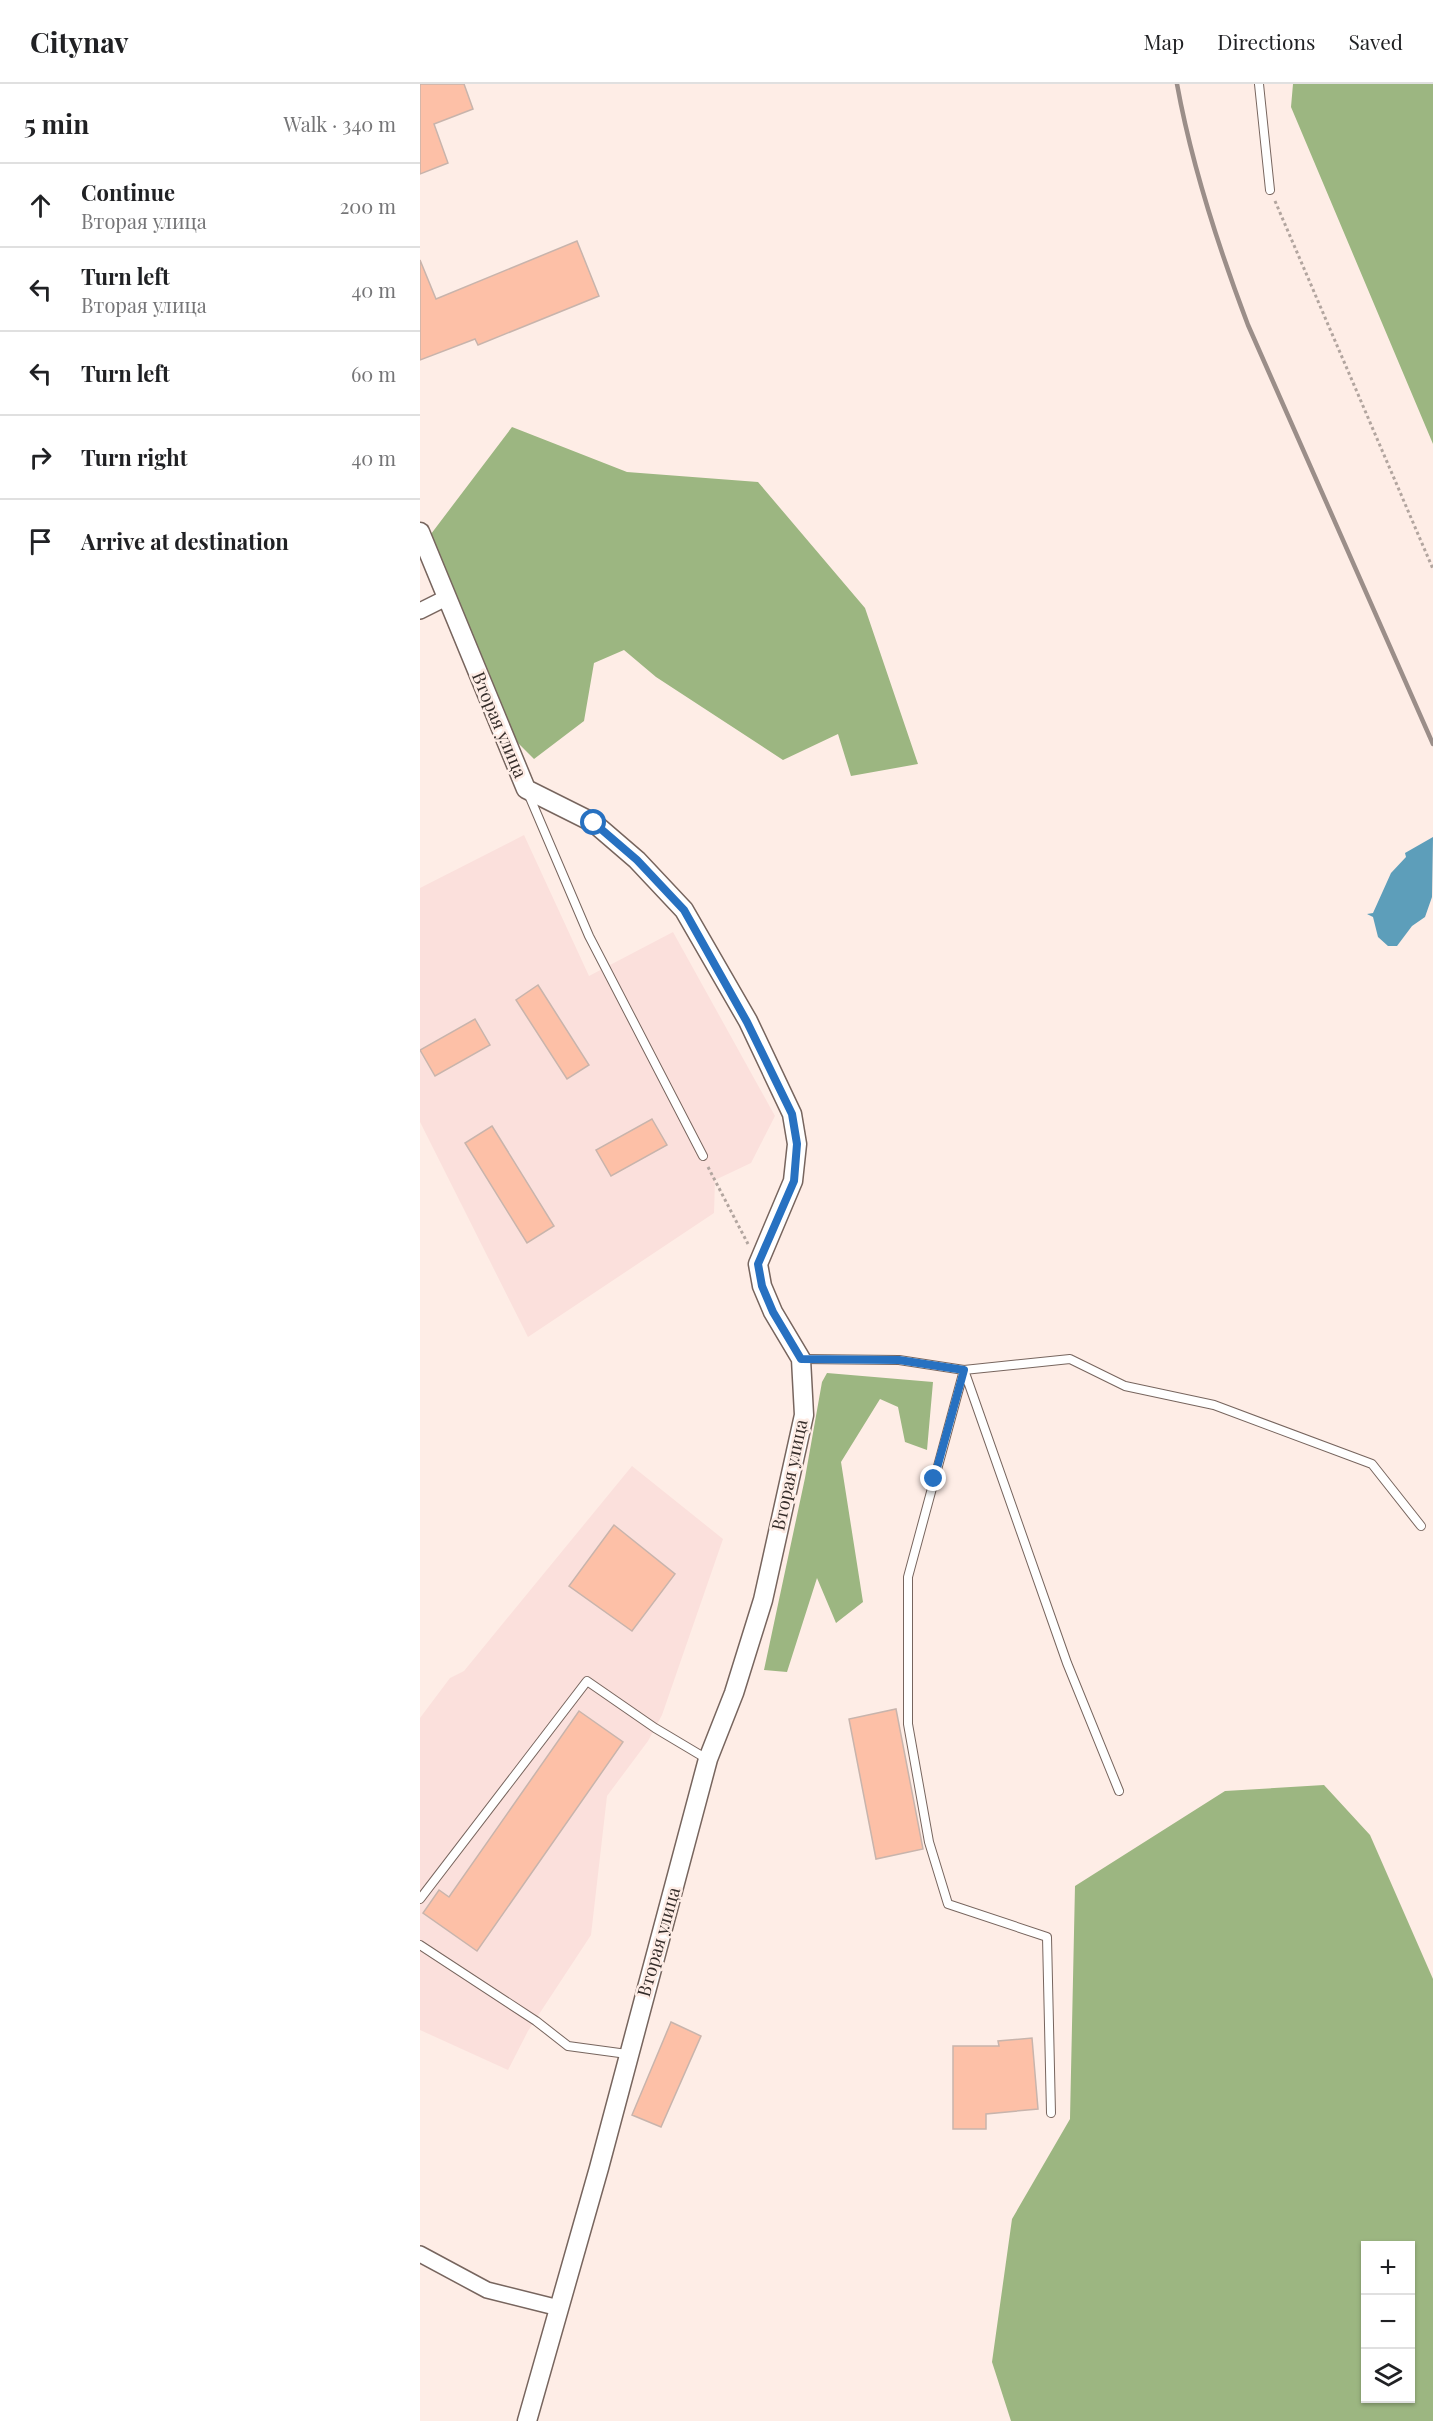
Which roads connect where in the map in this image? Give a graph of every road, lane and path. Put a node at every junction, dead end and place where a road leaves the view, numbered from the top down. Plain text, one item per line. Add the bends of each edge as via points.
1 (1259, 84) edge
2 (1270, 190) joint
3 (420, 532) edge
4 (1433, 569) edge
5 (446, 598) junction
6 (420, 611) edge
7 (526, 789) junction
8 (703, 1156) dead end
9 (715, 1180) dead end
10 (758, 1264) junction
11 (801, 1359) junction
12 (964, 1370) junction
13 (1421, 1526) dead end
14 (708, 1759) junction
15 (1119, 1791) dead end
16 (420, 1899) edge
17 (420, 1945) edge
18 (627, 2054) junction
19 (1052, 2113) dead end
20 (420, 2254) edge
21 (559, 2308) junction
22 (527, 2421) edge

1 - 2 lane
2 - 4 path
3 - 5 street, Вторая улица
5 - 6 street
5 - 7 street, Вторая улица
7 - 8 lane via 589,936
7 - 10 street, Вторая улица via 594,823 637,860 684,910 747,1022 792,1114 797,1144 794,1181
9 - 10 path
10 - 11 street, Вторая улица via 773,1312
11 - 12 lane via 899,1360
11 - 14 street, Вторая улица via 804,1415 763,1600
12 - 13 lane via 1070,1359 1125,1386 1214,1405 1372,1464
12 - 15 lane via 1067,1663
12 - 19 lane via 908,1577 908,1724 930,1842 948,1904 1047,1938
14 - 16 lane via 587,1681
14 - 18 street, Вторая улица
17 - 18 lane via 568,2046
18 - 21 street, Вторая улица
20 - 21 street via 487,2290
21 - 22 street, Вторая улица

